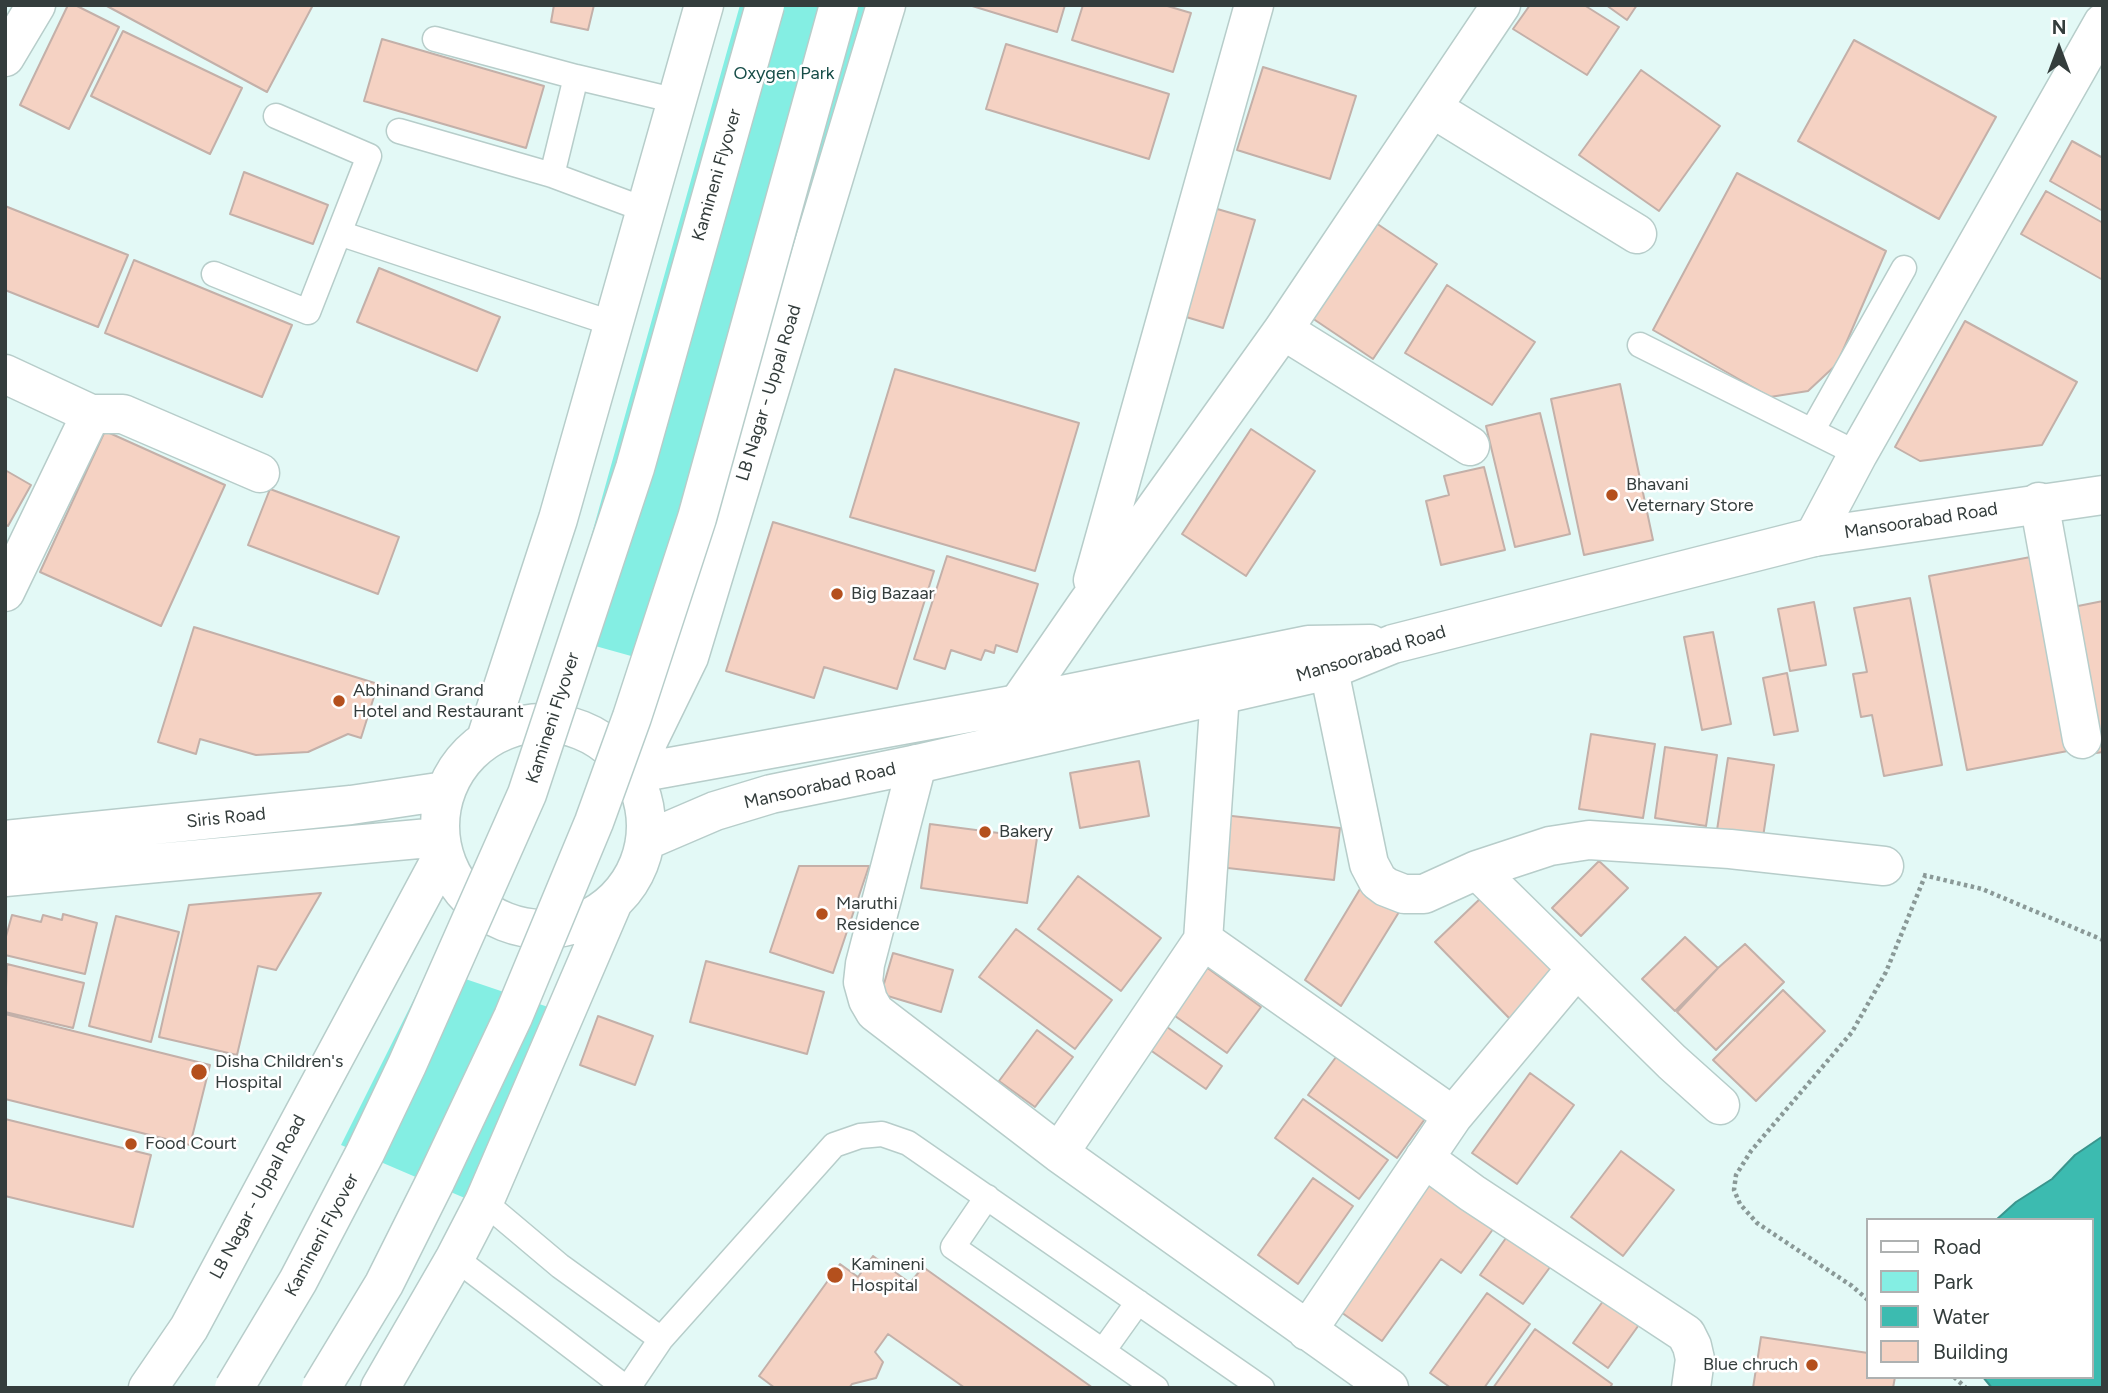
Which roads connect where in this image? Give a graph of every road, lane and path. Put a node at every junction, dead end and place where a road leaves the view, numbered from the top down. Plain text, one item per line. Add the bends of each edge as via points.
1 (36, 5) edge
2 (705, 5) edge
3 (765, 5) edge
4 (839, 5) edge
5 (886, 5) edge
6 (1254, 5) edge
7 (1502, 5) edge
8 (2103, 23) edge
9 (435, 39) dead end
10 (5, 57) edge
11 (576, 77) junction
12 (677, 101) junction
13 (1432, 108) junction
14 (276, 116) dead end
15 (399, 131) dead end
16 (552, 175) junction
17 (646, 210) junction
18 (340, 233) junction
19 (1637, 234) dead end
20 (1904, 268) dead end
21 (214, 274) dead end
22 (614, 324) junction
23 (1283, 330) junction
24 (1640, 345) dead end
25 (5, 374) edge
26 (91, 414) junction
27 (1812, 431) junction
28 (1470, 446) dead end
29 (1858, 454) junction
30 (260, 472) dead end
31 (2103, 495) edge
32 (2039, 502) junction
33 (1814, 537) junction
34 (5, 592) edge
35 (1087, 604) junction
36 (1393, 644) junction
37 (1329, 670) junction
38 (1220, 694) junction
39 (1100, 704) junction
40 (1021, 722) junction
41 (486, 739) junction
42 (2082, 739) dead end
43 (917, 764) junction
44 (632, 774) junction
45 (445, 790) junction
46 (5, 840) edge
47 (645, 841) junction
48 (442, 846) junction
49 (1884, 866) dead end
50 (1477, 870) junction
51 (5, 877) edge
52 (613, 902) junction
53 (1203, 940) junction
54 (2103, 940) edge
55 (1576, 969) junction
56 (1720, 1105) dead end
57 (1453, 1116) junction
58 (1059, 1153) junction
59 (1424, 1158) junction
60 (987, 1197) junction
61 (484, 1202) junction
62 (455, 1258) junction
63 (1867, 1299) edge
64 (1138, 1302) junction
65 (1307, 1331) junction
66 (661, 1339) junction
67 (1103, 1351) junction
68 (148, 1388) edge
69 (234, 1388) edge
70 (321, 1388) edge
71 (380, 1388) edge
72 (627, 1388) edge
73 (1156, 1388) edge
74 (1262, 1388) edge
75 (1389, 1388) edge
76 (1691, 1388) edge

1 - 10 main road
2 - 12 main road
3 - 69 main road, Kamineni Flyover, bridge via 635,468 527,794 365,1153 298,1281
4 - 70 main road, bridge via 697,518 594,822 513,1017 436,1180 384,1284
5 - 44 main road, LB Nagar - Uppal Road via 689,657
6 - 35 main road
7 - 13 main road
8 - 29 main road
9 - 11 lane
11 - 12 lane
11 - 16 lane
12 - 17 main road
13 - 19 main road
13 - 23 main road
14 - 18 lane via 369,156
15 - 16 lane
16 - 17 lane
17 - 22 main road
18 - 21 lane via 308,312
18 - 22 lane
20 - 27 lane
22 - 41 main road via 558,519
23 - 28 main road
23 - 35 main road
24 - 27 lane
25 - 26 main road
26 - 30 main road via 122,414
26 - 34 main road
27 - 29 lane
29 - 33 main road
31 - 32 main road, Mansoorabad Road
32 - 33 main road, Mansoorabad Road
32 - 42 main road
33 - 36 main road, Mansoorabad Road
35 - 40 main road
36 - 37 main road, Mansoorabad Road
36 - 39 main road via 1308,645
37 - 38 main road, Mansoorabad Road
37 - 50 main road via 1370,864 1378,881 1404,894 1424,894
38 - 39 main road, Mansoorabad Road
38 - 53 main road
39 - 40 main road, Mansoorabad Road
40 - 43 main road, Mansoorabad Road
40 - 44 main road
41 - 44 main road via 516,726 550,723 582,731 611,748
41 - 45 main road via 462,761
43 - 47 main road, Mansoorabad Road via 771,794 715,811
43 - 58 main road via 865,964 863,982 869,1000 875,1012
44 - 47 main road via 645,806
45 - 46 main road, Siris Road via 351,805
45 - 48 main road via 439,823
47 - 52 main road via 635,874
48 - 51 main road
48 - 52 main road via 458,885 483,910 514,925 550,929 584,921
48 - 68 main road, LB Nagar - Uppal Road via 189,1328
49 - 50 main road via 1589,840 1550,846
50 - 55 main road
52 - 61 main road
53 - 57 main road
53 - 58 main road
54 - 63 path via 1982,889 1925,876 1886,972 1852,1032 1751,1151 1734,1190 1740,1205 1757,1223
55 - 56 main road
55 - 57 main road
57 - 59 main road
58 - 65 main road
59 - 65 main road
59 - 76 main road via 1686,1334 1695,1359
60 - 64 lane
60 - 66 lane via 908,1143 881,1134 834,1145
60 - 67 lane via 953,1247
61 - 62 main road
61 - 66 lane via 560,1266
62 - 71 main road
62 - 72 lane
64 - 67 lane
64 - 74 lane
65 - 75 main road
66 - 72 lane
67 - 73 lane

